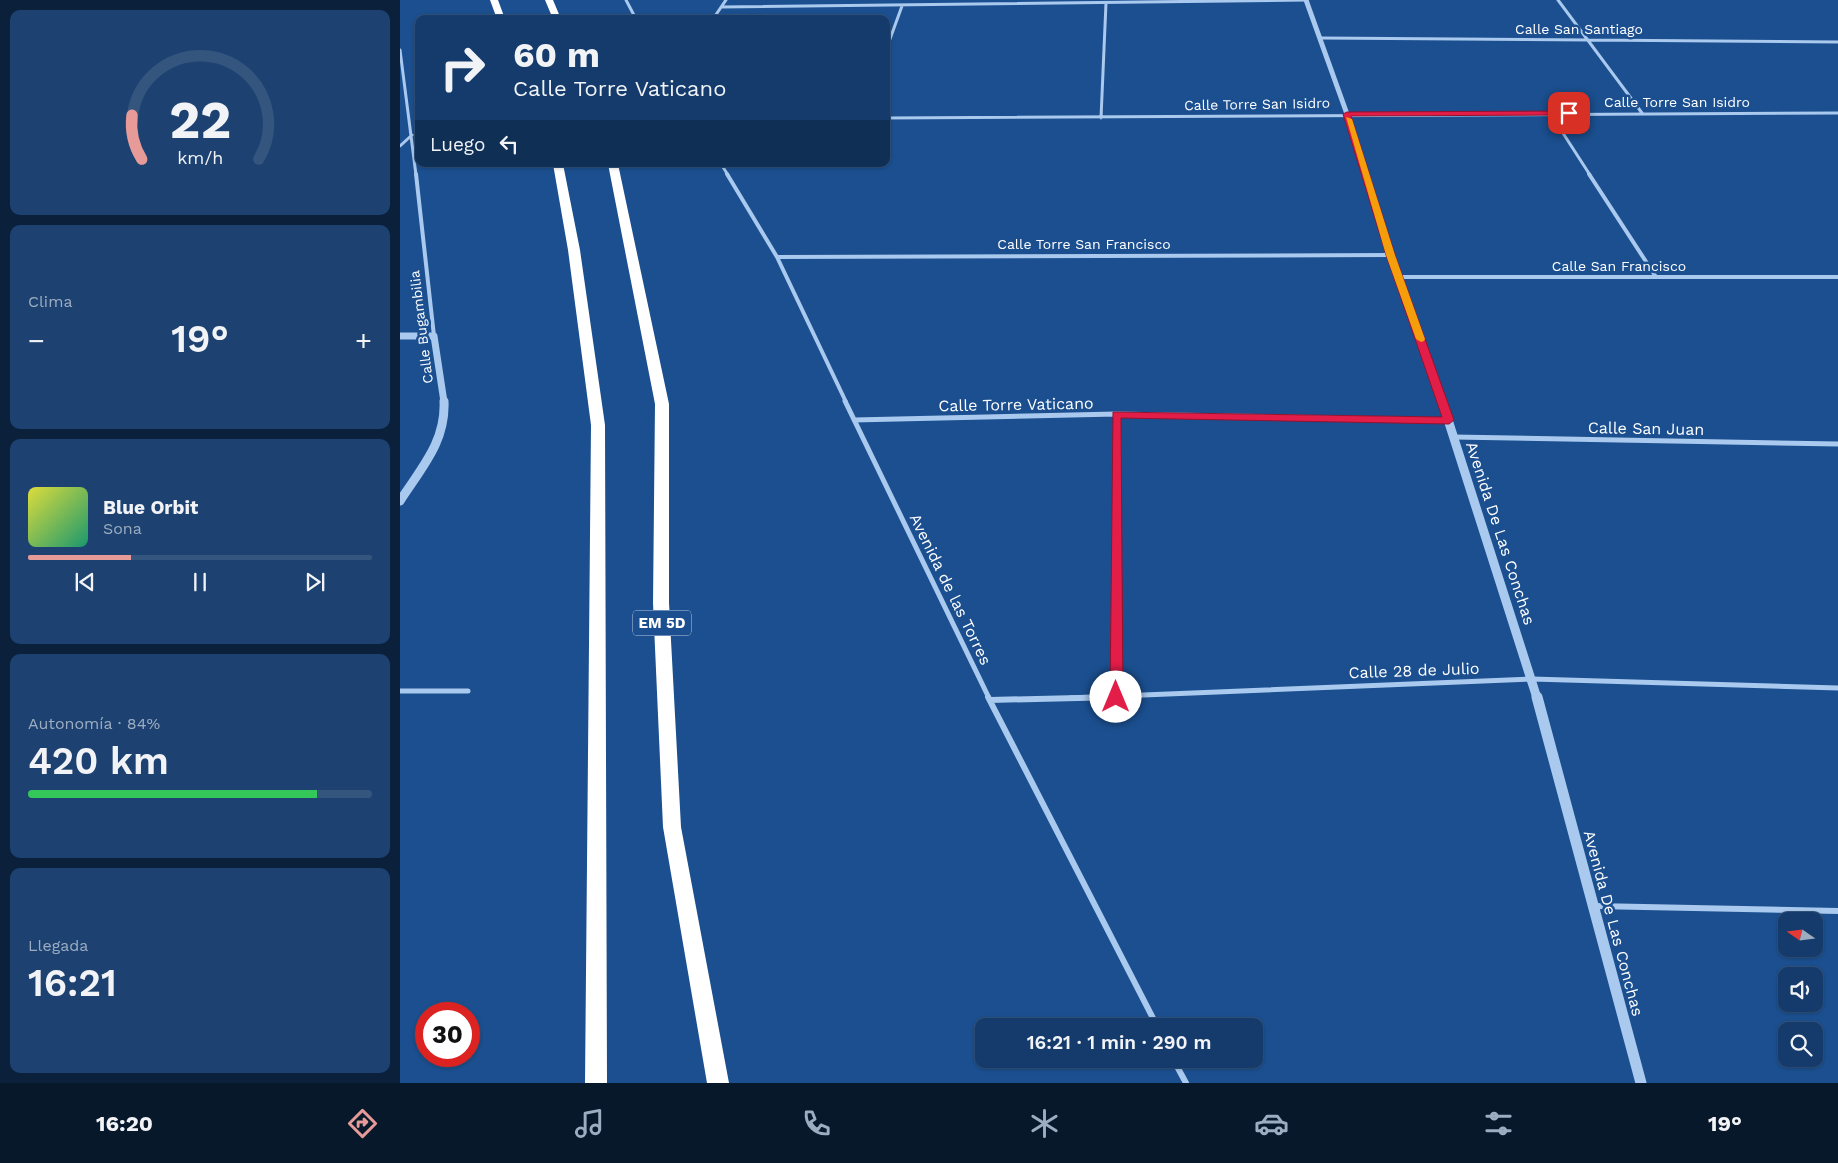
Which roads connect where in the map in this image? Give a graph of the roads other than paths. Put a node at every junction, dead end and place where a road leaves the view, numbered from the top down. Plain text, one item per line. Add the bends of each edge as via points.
1 (494, 0) edge
2 (549, 0) edge
3 (626, 0) edge
4 (726, 0) edge
5 (1036, 0) edge
6 (1306, 0) edge
7 (1558, 0) edge
8 (1106, 3) junction
9 (1035, 5) junction
10 (902, 6) junction
11 (721, 7) junction
12 (500, 15) edge
13 (555, 15) edge
14 (634, 15) edge
15 (716, 15) edge
16 (1320, 38) junction
17 (890, 39) edge
18 (1587, 39) junction
19 (1838, 42) edge
20 (400, 50) edge
21 (1550, 113) junction
22 (1642, 113) junction
23 (1838, 113) edge
24 (1347, 114) junction
25 (890, 118) edge
26 (1100, 118) junction
27 (412, 134) junction
28 (400, 146) edge
29 (415, 162) edge
30 (416, 167) edge
31 (559, 167) edge
32 (615, 167) edge
33 (723, 167) edge
34 (1390, 255) junction
35 (777, 257) junction
36 (1399, 277) junction
37 (1656, 277) junction
38 (1838, 277) edge
39 (400, 336) edge
40 (434, 336) junction
41 (1116, 414) junction
42 (854, 420) junction
43 (1449, 420) junction
44 (1454, 437) junction
45 (1838, 444) edge
46 (400, 501) edge
47 (1532, 679) junction
48 (1838, 688) edge
49 (400, 691) edge
50 (468, 691) dead end
51 (1116, 697) junction
52 (990, 700) junction
53 (1594, 906) junction
54 (1838, 911) edge
55 (1153, 1018) edge
56 (1178, 1068) edge
57 (596, 1083) edge
58 (718, 1083) edge
59 (1186, 1083) edge
60 (1641, 1083) edge

1 - 12 highway
2 - 13 highway
3 - 14 street
4 - 11 street
5 - 9 street
6 - 8 street
6 - 16 street, Avenida De Las Conchas
7 - 18 street
8 - 9 street
8 - 26 street
9 - 10 street
10 - 11 street
10 - 17 street
11 - 15 street
16 - 18 street, Calle San Santiago
16 - 24 street, Avenida De Las Conchas
18 - 19 street, Calle San Santiago
18 - 22 street
20 - 27 street, Calle Bugambilia
21 - 22 street, Calle Torre San Isidro
21 - 24 street, Calle Torre San Isidro
21 - 37 street
22 - 23 street, Calle Torre San Isidro
24 - 26 street, Calle Torre San Isidro
24 - 34 street, Avenida De Las Conchas
25 - 26 street, Calle Torre San Isidro
27 - 28 street
27 - 29 street, Calle Bugambilia
30 - 40 street, Calle Bugambilia
31 - 57 highway via 574,250 598,425
32 - 58 highway, EM 5D via 662,404 661,603 672,827
33 - 35 street, Avenida de las Torres
34 - 35 street, Calle Torre San Francisco
34 - 36 street, Avenida De Las Conchas
35 - 42 street, Avenida de las Torres
36 - 37 street, Calle San Francisco
36 - 43 street, Avenida De Las Conchas
37 - 38 street, Calle San Francisco
39 - 40 street
40 - 46 street, Calle Bugambilia via 444,411 442,430
41 - 42 street, Calle Torre Vaticano
41 - 43 street, Calle Torre Vaticano
41 - 51 street
42 - 52 street, Avenida de las Torres
43 - 44 street, Avenida De Las Conchas
44 - 45 street, Calle San Juan
44 - 47 street, Avenida De Las Conchas
47 - 48 street, Calle 28 de Julio
47 - 51 street, Calle 28 de Julio
47 - 53 street, Avenida De Las Conchas
49 - 50 street
51 - 52 street, Calle 28 de Julio
52 - 55 street, Avenida de las Torres
53 - 54 street
53 - 60 street, Avenida De Las Conchas
56 - 59 street

